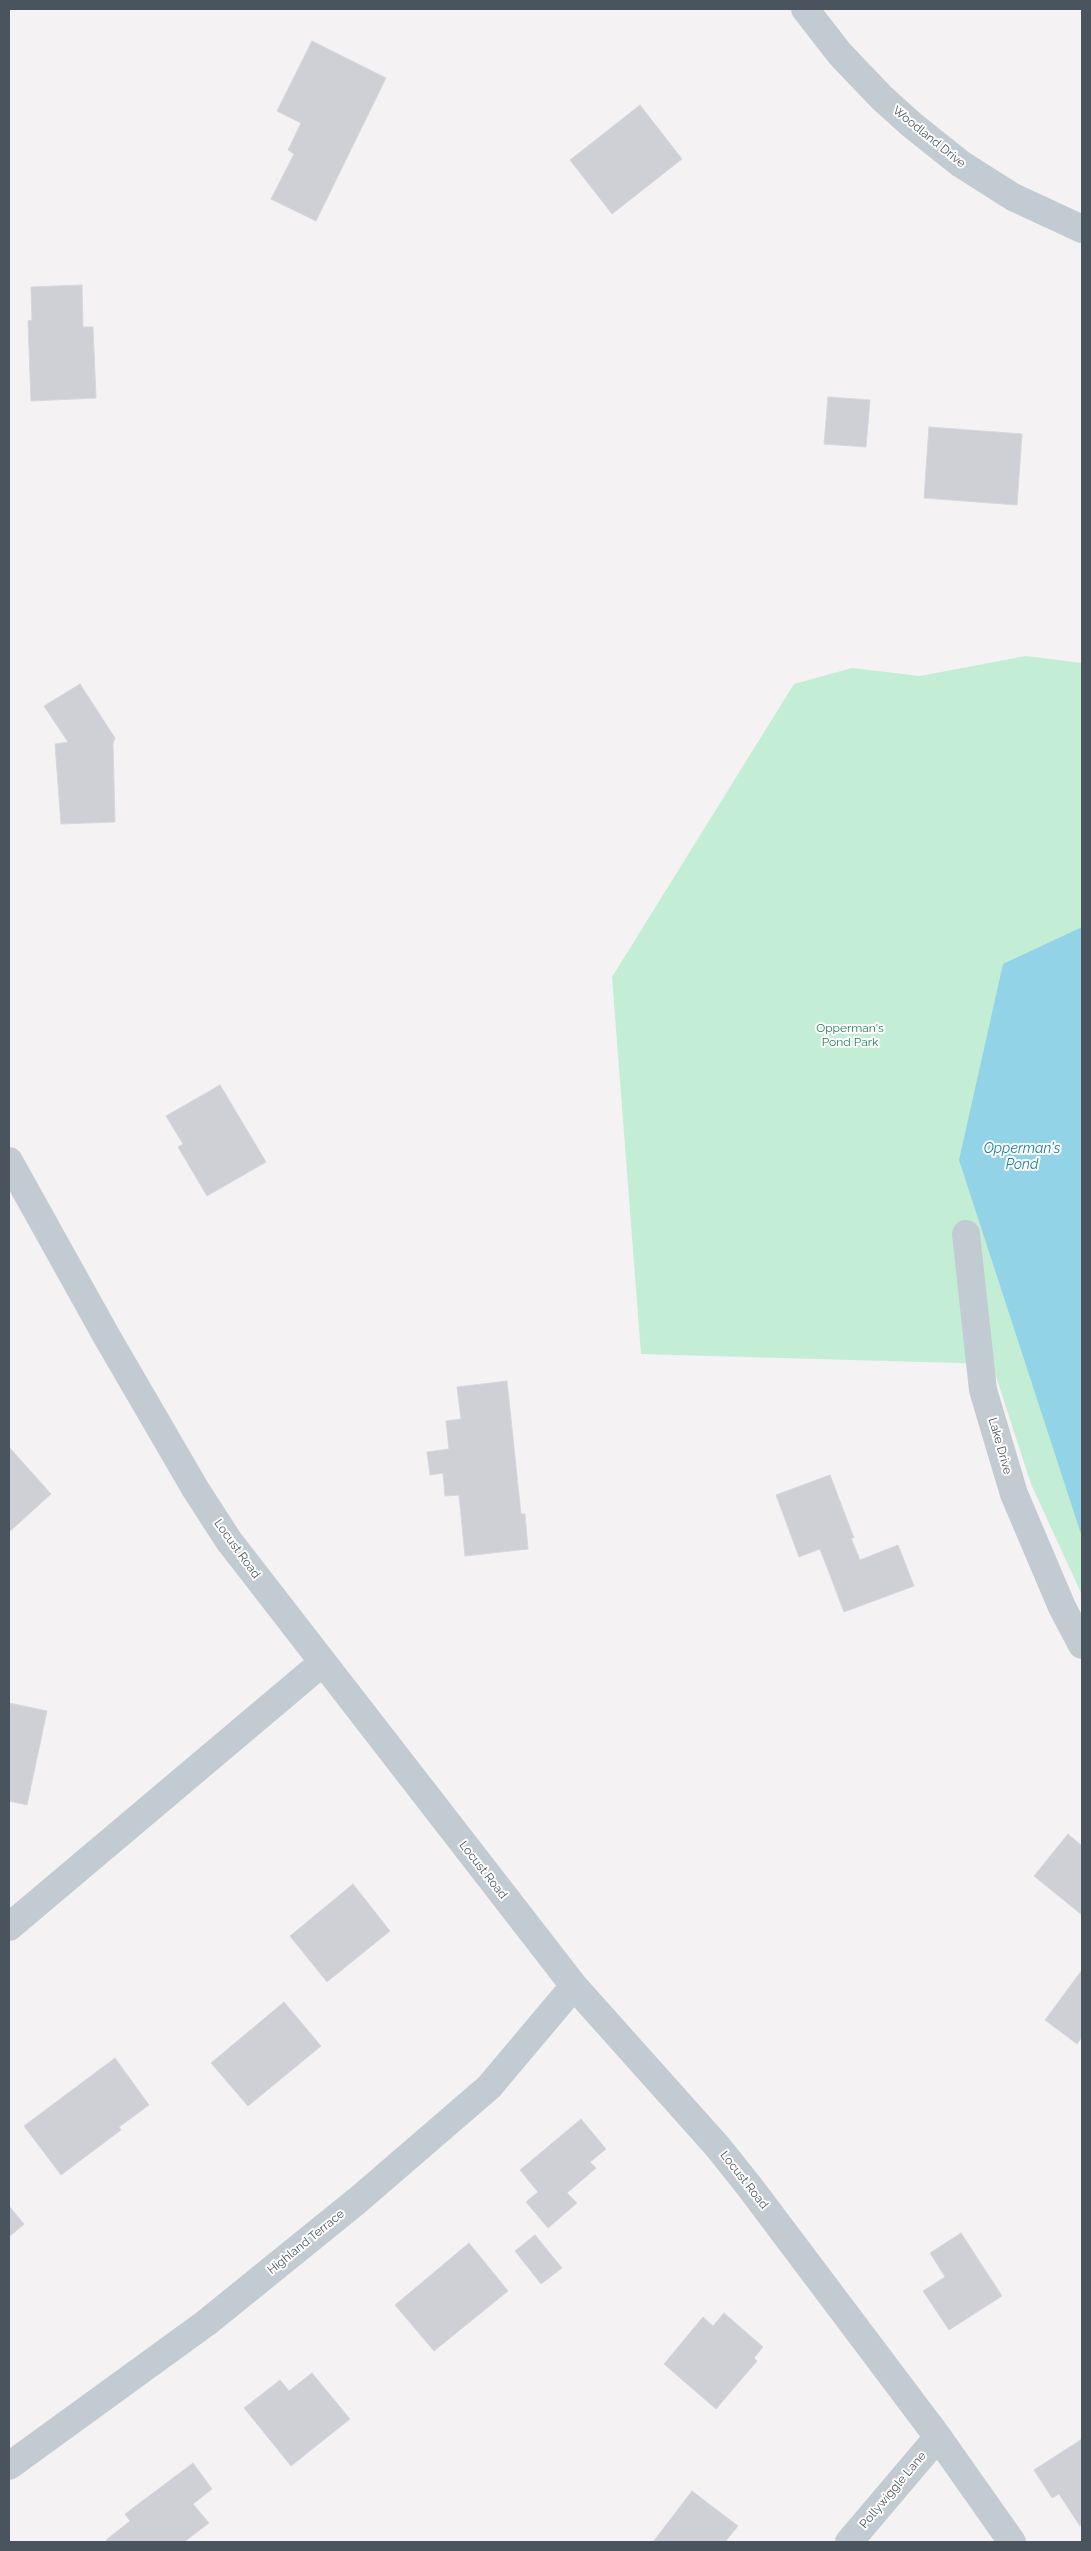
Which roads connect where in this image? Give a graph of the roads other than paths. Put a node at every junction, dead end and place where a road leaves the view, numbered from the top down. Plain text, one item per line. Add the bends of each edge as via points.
1 (805, 9) edge
2 (1082, 229) edge
3 (9, 1161) edge
4 (966, 1234) dead end
5 (1082, 1645) edge
6 (322, 1663) junction
7 (9, 1927) edge
8 (574, 1986) junction
9 (938, 2437) junction
10 (9, 2466) edge
11 (849, 2542) edge
12 (1012, 2542) edge

1 - 2 street, Woodland Drive via 840,54 912,125 962,164 1013,197
3 - 6 street, Locust Road via 106,1337 196,1490 230,1541
4 - 5 street, Lake Drive via 983,1390 1014,1494 1062,1607
6 - 7 street
6 - 8 street, Locust Road
8 - 9 street, Locust Road via 717,2146
8 - 10 street, Highland Terrace via 489,2087 358,2200 206,2323
9 - 11 street, Pollywiggle Lane
9 - 12 street, Locust Road

